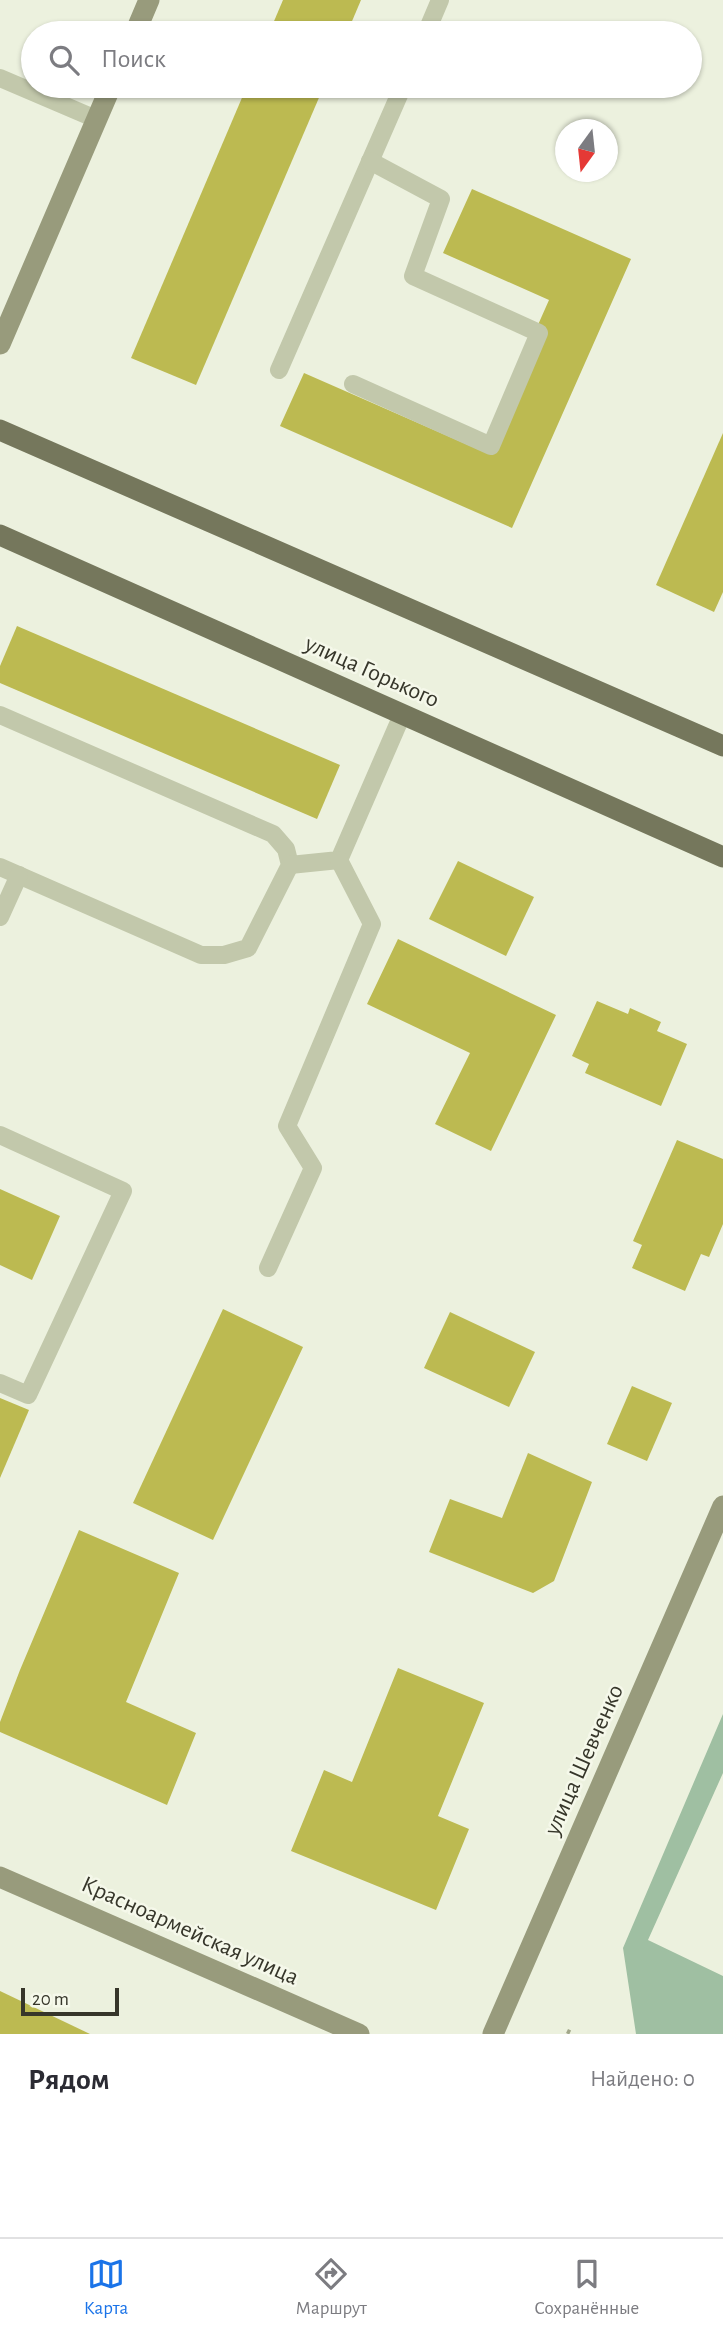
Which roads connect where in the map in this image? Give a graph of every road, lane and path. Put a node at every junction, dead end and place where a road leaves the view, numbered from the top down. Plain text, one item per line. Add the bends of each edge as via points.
1 (149, 0) edge
2 (440, 0) edge
3 (140, 21) edge
4 (431, 21) edge
5 (0, 78) edge
6 (21, 87) edge
7 (47, 98) edge
8 (106, 98) edge
9 (398, 98) edge
10 (96, 119) junction
11 (370, 161) junction
12 (0, 344) edge
13 (279, 370) dead end
14 (353, 384) dead end
15 (0, 430) edge
16 (0, 536) edge
17 (0, 715) edge
18 (402, 715) junction
19 (723, 746) edge
20 (723, 857) edge
21 (339, 860) junction
22 (290, 865) junction
23 (0, 867) edge
24 (19, 875) junction
25 (0, 917) edge
26 (0, 1135) edge
27 (268, 1268) dead end
28 (0, 1382) edge
29 (723, 1506) edge
30 (0, 1877) edge
31 (359, 2034) edge
32 (493, 2034) edge

1 - 3 street
2 - 4 lane
5 - 6 lane
7 - 10 lane
8 - 10 street
9 - 11 lane
10 - 12 street
11 - 13 lane
11 - 14 lane via 441,199 413,276 538,334 491,446
15 - 19 main road
16 - 18 main road, улица Горького
17 - 22 lane via 273,834 286,849
18 - 20 main road, улица Горького
18 - 21 lane
21 - 22 lane
21 - 27 lane via 372,924 287,1126 313,1168
22 - 24 lane via 248,948 224,955 201,954
23 - 24 lane
24 - 25 lane
26 - 28 lane via 123,1191 27,1395
29 - 32 street, улица Шевченко
30 - 31 street, Красноармейская улица

